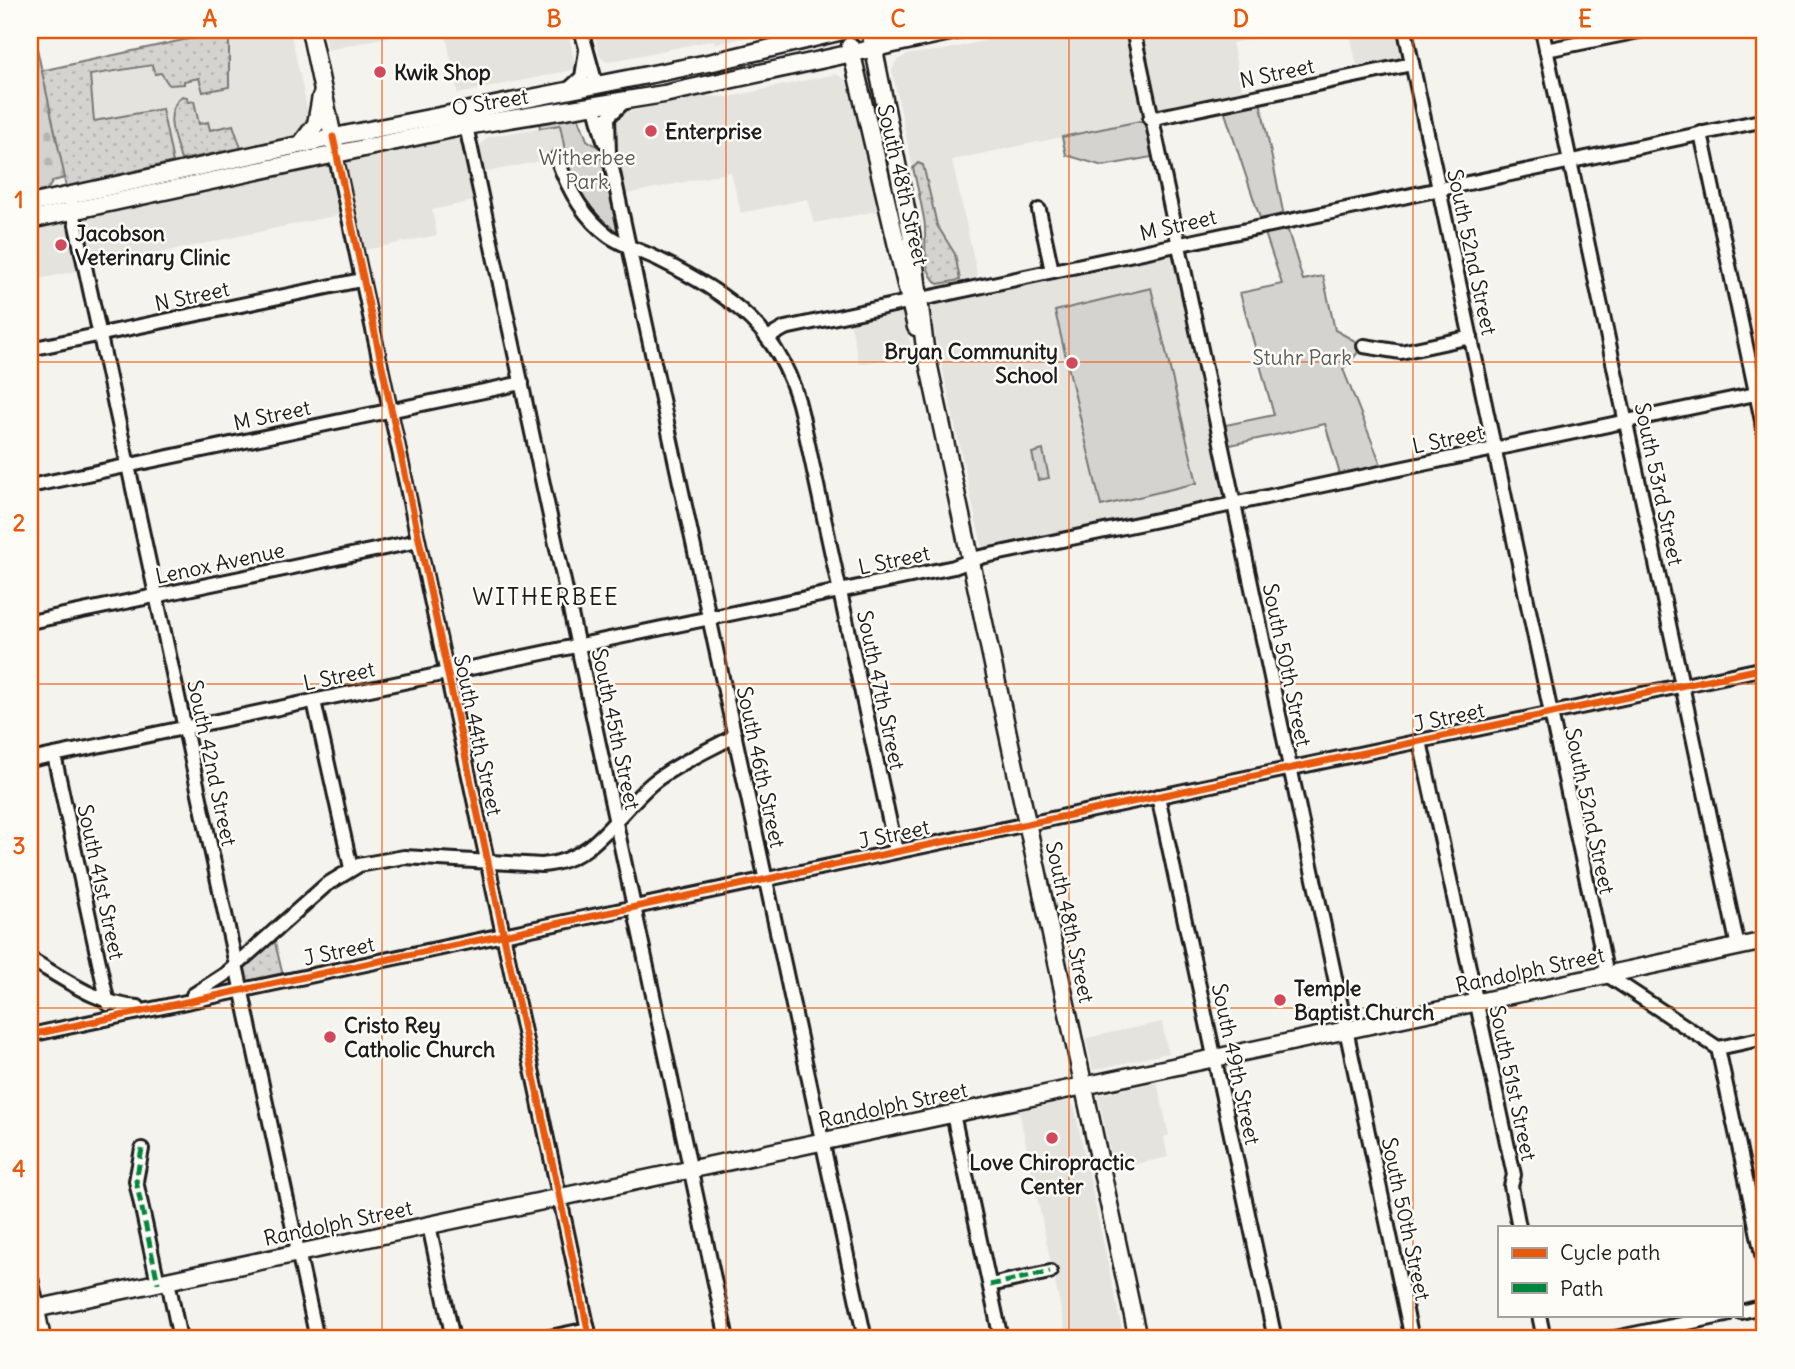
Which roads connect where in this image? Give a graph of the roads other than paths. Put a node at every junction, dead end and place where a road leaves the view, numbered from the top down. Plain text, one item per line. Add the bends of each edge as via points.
1 (310, 30) edge
2 (581, 30) edge
3 (846, 30) edge
4 (870, 30) edge
5 (958, 30) edge
6 (1405, 30) edge
7 (1542, 30) edge
8 (1644, 30) edge
9 (1131, 33) edge
10 (874, 49) junction
11 (1546, 50) junction
12 (586, 51) junction
13 (852, 54) junction
14 (1412, 64) junction
15 (678, 69) junction
16 (596, 84) junction
17 (323, 86) junction
18 (569, 89) junction
19 (625, 101) junction
20 (595, 107) junction
21 (1150, 119) junction
22 (1765, 120) edge
23 (466, 126) junction
24 (1702, 133) junction
25 (301, 144) junction
26 (335, 145) junction
27 (609, 154) junction
28 (557, 158) dead end
29 (1570, 161) junction
30 (1439, 188) junction
31 (71, 203) junction
32 (30, 204) edge
33 (1039, 210) dead end
34 (30, 220) edge
35 (628, 245) junction
36 (1177, 245) junction
37 (1052, 271) junction
38 (361, 280) junction
39 (914, 301) junction
40 (100, 335) junction
41 (769, 337) junction
42 (1471, 337) junction
43 (1364, 346) dead end
44 (30, 349) edge
45 (522, 383) junction
46 (1761, 393) edge
47 (390, 410) junction
48 (1626, 421) junction
49 (1765, 435) edge
50 (1495, 449) junction
51 (128, 466) junction
52 (30, 486) edge
53 (1233, 504) junction
54 (418, 541) junction
55 (971, 561) junction
56 (840, 591) junction
57 (156, 596) junction
58 (709, 619) junction
59 (30, 622) edge
60 (578, 646) junction
61 (1765, 668) edge
62 (447, 674) junction
63 (1682, 685) junction
64 (314, 701) junction
65 (1551, 713) junction
66 (185, 728) junction
67 (735, 736) junction
68 (1420, 741) junction
69 (54, 755) junction
70 (30, 760) edge
71 (1289, 768) junction
72 (1158, 796) junction
73 (616, 821) junction
74 (1028, 824) junction
75 (896, 851) junction
76 (487, 862) junction
77 (351, 869) junction
78 (765, 879) junction
79 (634, 907) junction
80 (503, 934) junction
81 (1765, 942) edge
82 (1738, 947) junction
83 (30, 959) edge
84 (236, 964) junction
85 (1607, 975) junction
86 (241, 989) junction
87 (107, 1001) junction
88 (175, 1003) junction
89 (1476, 1003) junction
90 (111, 1017) junction
91 (1346, 1030) junction
92 (30, 1035) edge
93 (1765, 1038) edge
94 (1718, 1048) junction
95 (1215, 1058) junction
96 (1084, 1086) junction
97 (953, 1114) junction
98 (822, 1142) junction
99 (142, 1149) dead end
100 (691, 1170) junction
101 (560, 1198) junction
102 (429, 1225) junction
103 (1519, 1226) edge
104 (298, 1253) junction
105 (1765, 1268) edge
106 (1050, 1272) dead end
107 (30, 1281) edge
108 (163, 1282) junction
109 (990, 1285) junction
110 (1765, 1306) edge
111 (33, 1309) edge
112 (1742, 1312) edge
113 (1539, 1316) edge
114 (1721, 1316) edge
115 (589, 1334) edge
116 (42, 1339) edge
117 (180, 1339) edge
118 (317, 1339) edge
119 (453, 1339) edge
120 (541, 1339) edge
121 (727, 1339) edge
122 (865, 1339) edge
123 (1001, 1339) edge
124 (1138, 1339) edge
125 (1275, 1339) edge
126 (1412, 1339) edge
127 (1544, 1339) edge
128 (1613, 1339) edge

1 - 17 main road
2 - 12 street
3 - 13 main road, South 48th Street
3 - 15 main road, O Street
4 - 10 main road, South 48th Street
5 - 10 main road, O Street
6 - 14 street, South 52nd Street
7 - 11 street, South 53rd Street
8 - 11 street
9 - 21 street, South 50th Street
10 - 13 main road, O Street
10 - 39 main road, South 48th Street via 911,233
11 - 29 street, South 53rd Street
12 - 16 street
12 - 18 street via 582,77
13 - 19 main road, O Street
13 - 39 main road, South 48th Street
14 - 21 street, N Street
14 - 30 street, South 52nd Street
15 - 16 main road, O Street
15 - 20 main road via 603,93
16 - 18 main road, O Street
16 - 23 main road via 579,95 483,116
17 - 25 main road via 316,124
17 - 26 main road
18 - 26 main road, O Street
19 - 20 main road, O Street
19 - 27 street, South 46th Street via 608,117
20 - 23 main road, O Street
20 - 27 street, South 46th Street
21 - 36 street, South 50th Street
22 - 24 street, M Street
23 - 26 main road, O Street
23 - 45 street, South 45th Street
24 - 29 street, M Street
24 - 46 street
25 - 26 main road, O Street
25 - 31 main road, O Street
26 - 31 main road, O Street
26 - 38 street, South 44th Street
27 - 35 street, South 46th Street
28 - 35 street via 582,208 610,236
29 - 30 street, M Street
29 - 48 street, South 53rd Street
30 - 36 street, M Street
30 - 42 street, South 52nd Street
31 - 32 main road, O Street
31 - 34 main road, O Street
31 - 40 street, South 42nd Street
33 - 37 street
35 - 41 street via 715,288
35 - 58 street, South 46th Street
36 - 37 street, M Street
36 - 53 street, South 50th Street
37 - 39 street, M Street
38 - 40 street, N Street
38 - 47 street, South 44th Street
39 - 41 street, M Street via 785,328
39 - 55 main road, South 48th Street
40 - 44 street, N Street
40 - 51 street, South 42nd Street
41 - 56 street, South 47th Street via 799,401
42 - 43 street via 1401,352
42 - 50 street, South 52nd Street
45 - 47 street, M Street
45 - 60 street, South 45th Street
46 - 48 street, L Street
46 - 49 street
47 - 51 street, M Street
47 - 54 street, South 44th Street
48 - 50 street, L Street
48 - 63 street, South 53rd Street
50 - 53 street, L Street
50 - 65 street, South 52nd Street
51 - 52 street, M Street
51 - 57 street, South 42nd Street
53 - 55 street, L Street
53 - 71 street, South 50th Street
54 - 57 street, Lenox Avenue
54 - 62 street, South 44th Street
55 - 56 street, L Street
55 - 74 main road, South 48th Street
56 - 58 street, L Street
56 - 75 street, South 47th Street
57 - 59 street, Lenox Avenue
57 - 66 street, South 42nd Street
58 - 60 street, L Street
58 - 67 street, South 46th Street
60 - 62 street, L Street
60 - 73 street, South 45th Street
61 - 63 street, J Street
62 - 64 street, L Street
62 - 76 street, South 44th Street
63 - 65 street, J Street
63 - 82 street, South 53rd Street
64 - 66 street, L Street
64 - 77 street
65 - 68 street, J Street
65 - 85 street, South 52nd Street
66 - 69 street, L Street
66 - 84 street, South 42nd Street
67 - 73 street via 657,780
67 - 78 street, South 46th Street
68 - 71 street, J Street
68 - 89 street, South 51st Street
69 - 70 street, L Street
69 - 87 street, South 41st Street
71 - 72 street, J Street
71 - 91 street, South 50th Street
72 - 74 street, J Street
72 - 95 street, South 49th Street
73 - 76 street via 593,845 565,861 542,865
73 - 79 street, South 45th Street
74 - 75 street, J Street
74 - 96 main road, South 48th Street
75 - 78 street, J Street
76 - 77 street via 404,857
76 - 80 street, South 44th Street
77 - 84 street via 326,885
78 - 79 street, J Street
78 - 98 street, South 46th Street
79 - 80 street, J Street
79 - 100 street, South 45th Street
80 - 86 street, J Street
80 - 101 street, South 44th Street
81 - 82 main road, Randolph Street
82 - 85 main road, Randolph Street
83 - 87 street
84 - 86 street, South 42nd Street
84 - 88 street via 204,989
85 - 89 main road, Randolph Street
85 - 94 street
86 - 88 street, J Street
86 - 104 street, South 42nd Street
87 - 88 street via 132,1007
87 - 90 street, South 41st Street
88 - 90 street, J Street
89 - 91 main road, Randolph Street
89 - 103 street, South 51st Street via 1514,1175 1511,1186
90 - 92 street, J Street
91 - 95 main road, Randolph Street
91 - 126 street, South 50th Street
93 - 94 street
94 - 105 street
95 - 96 main road, Randolph Street
95 - 125 street, South 49th Street
96 - 97 main road, Randolph Street
96 - 124 main road, South 48th Street
97 - 98 main road, Randolph Street
97 - 109 street
98 - 100 main road, Randolph Street
98 - 122 street, South 46th Street
99 - 108 street via 136,1181
100 - 101 main road, Randolph Street
100 - 121 street, South 45th Street
101 - 102 main road, Randolph Street
101 - 115 street, South 44th Street
102 - 104 main road, Randolph Street
102 - 119 street
104 - 108 main road, Randolph Street
104 - 118 street, South 42nd Street
106 - 109 street
107 - 111 main road
108 - 111 main road, Randolph Street
108 - 117 street
109 - 123 street
110 - 112 street
111 - 116 main road
113 - 127 street
114 - 128 street
115 - 120 street

